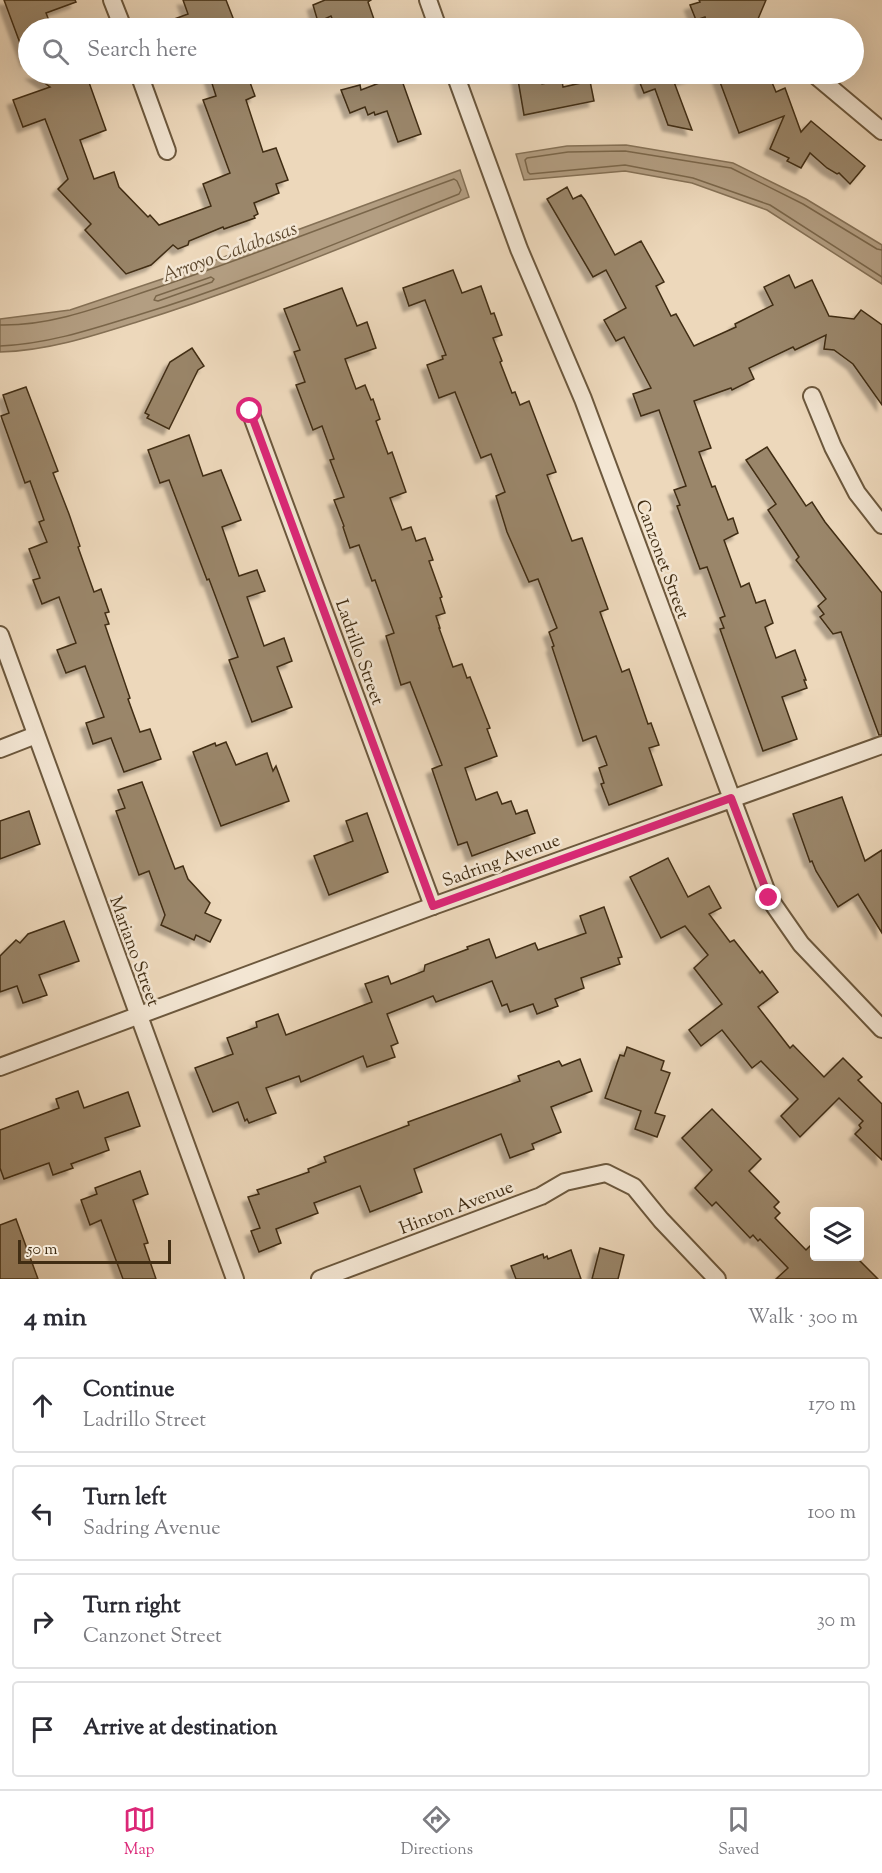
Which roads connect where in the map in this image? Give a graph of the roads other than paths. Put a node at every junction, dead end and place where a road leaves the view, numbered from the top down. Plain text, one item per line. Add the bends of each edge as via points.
1 (112, 0) edge
2 (428, 0) edge
3 (119, 18) edge
4 (434, 18) edge
5 (143, 84) edge
6 (459, 84) edge
7 (826, 84) edge
8 (882, 131) edge
9 (167, 151) dead end
10 (812, 396) dead end
11 (250, 411) dead end
12 (882, 525) edge
13 (0, 635) edge
14 (36, 735) junction
15 (882, 745) edge
16 (0, 749) edge
17 (731, 798) junction
18 (433, 906) junction
19 (138, 1016) junction
20 (882, 1029) edge
21 (0, 1067) edge
22 (235, 1279) edge
23 (320, 1279) edge
24 (717, 1279) edge

1 - 3 street
2 - 4 street
5 - 9 street
6 - 17 street, Canzonet Street via 519,249 583,399
7 - 8 street
10 - 12 street via 857,493
11 - 18 street, Ladrillo Street
13 - 14 street, Mariano Street
14 - 16 street
14 - 19 street, Mariano Street
15 - 17 street, Sadring Avenue
17 - 18 street, Sadring Avenue
17 - 20 street, Canzonet Street via 769,898 801,944
18 - 19 street, Sadring Avenue
19 - 21 street, Sadring Avenue
19 - 22 street, Mariano Street
23 - 24 street, Hinton Avenue via 541,1196 565,1182 606,1173 634,1186

